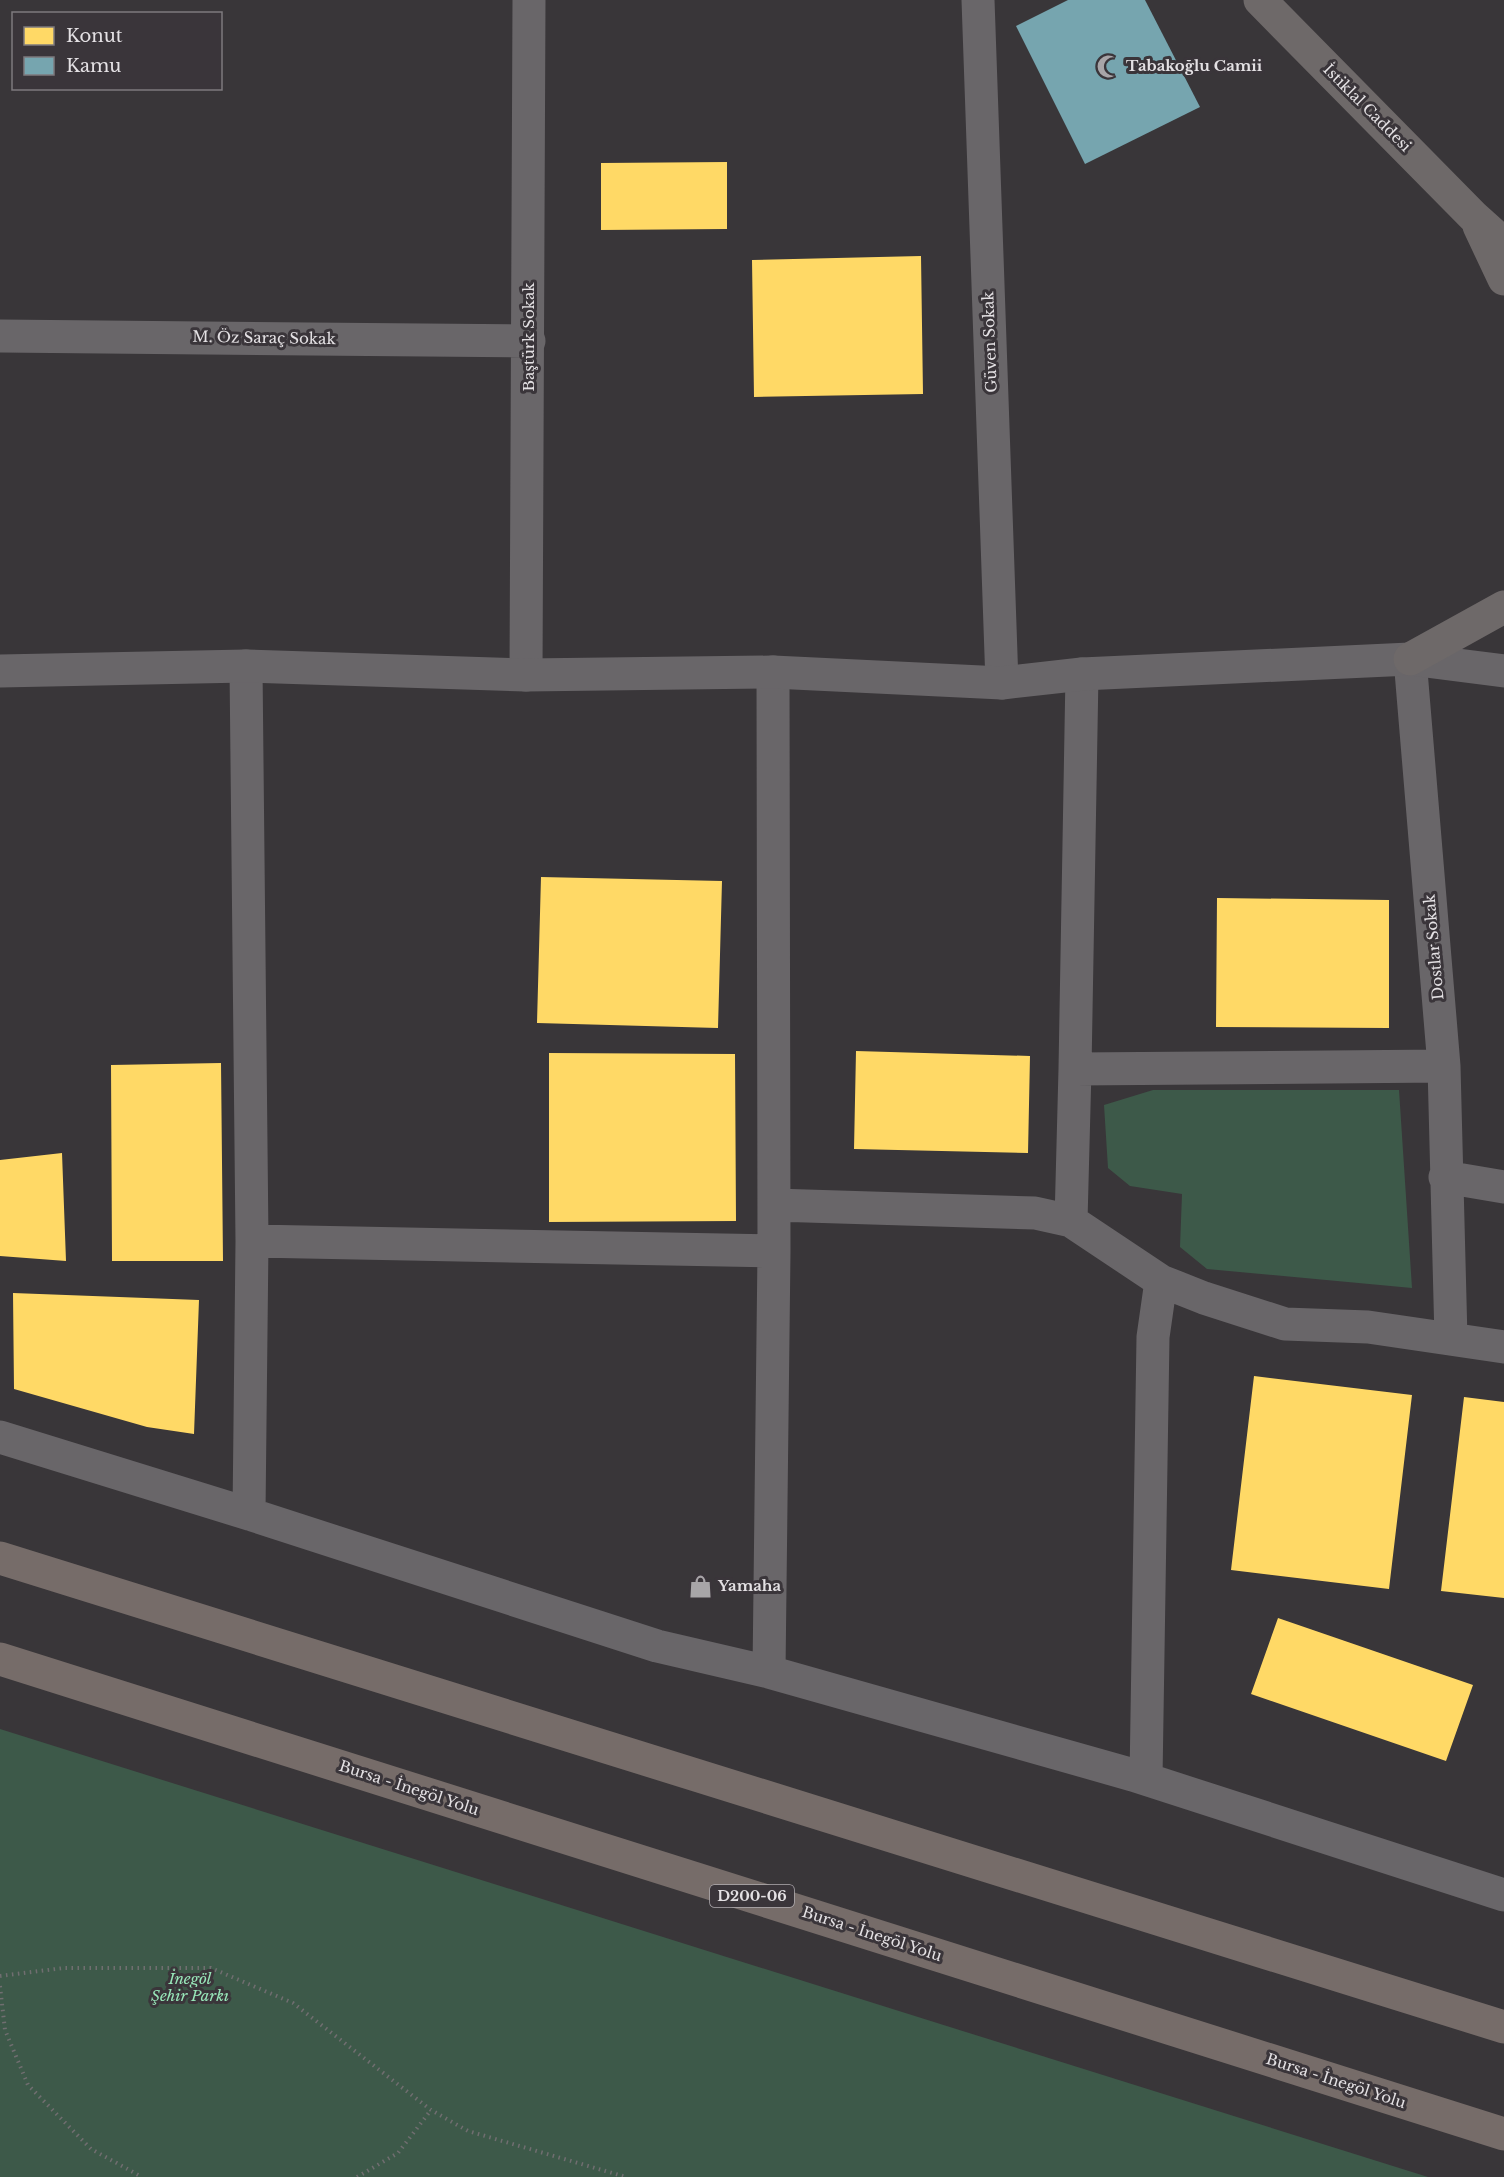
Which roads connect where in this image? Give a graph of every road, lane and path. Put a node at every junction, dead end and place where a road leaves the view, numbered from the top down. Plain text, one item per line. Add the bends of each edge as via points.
1 (529, 0) edge
2 (978, 0) edge
3 (1260, 0) edge
4 (1474, 217) junction
5 (1504, 244) edge
6 (1504, 279) edge
7 (0, 336) edge
8 (529, 341) junction
9 (1504, 607) edge
10 (1504, 625) edge
11 (1410, 658) junction
12 (246, 666) junction
13 (0, 671) edge
14 (1504, 671) edge
15 (773, 672) junction
16 (1082, 674) junction
17 (526, 675) junction
18 (1002, 683) junction
19 (1444, 1066) junction
20 (1075, 1069) junction
21 (1445, 1177) junction
22 (1504, 1187) edge
23 (774, 1205) junction
24 (1071, 1221) junction
25 (252, 1240) junction
26 (774, 1251) junction
27 (1161, 1281) junction
28 (1451, 1339) junction
29 (1504, 1347) edge
30 (0, 1437) edge
31 (249, 1514) junction
32 (0, 1558) edge
33 (0, 1659) edge
34 (769, 1672) junction
35 (1146, 1779) junction
36 (1504, 1894) edge
37 (0, 1976) edge
38 (0, 1986) edge
39 (1504, 2027) edge
40 (431, 2110) junction
41 (1504, 2134) edge
42 (142, 2177) edge
43 (357, 2177) edge
44 (626, 2177) edge

1 - 8 street, Baştürk Sokak
2 - 18 street, Güven Sokak
3 - 4 main road, İstiklal Caddesi
4 - 5 main road, İstiklal Caddesi
4 - 6 main road, İstiklal Caddesi
7 - 8 street, M. Öz Saraç Sokak
8 - 17 street, Baştürk Sokak
9 - 11 main road
10 - 11 street
11 - 14 street
11 - 16 street
11 - 19 street, Dostlar Sokak
12 - 13 street
12 - 17 street
12 - 25 street
15 - 17 street
15 - 18 street
15 - 23 street
16 - 18 street
16 - 20 street
19 - 20 street
19 - 21 street, Dostlar Sokak
20 - 24 street
21 - 22 street
21 - 28 street, Dostlar Sokak
23 - 24 street via 1035,1213
23 - 26 street
24 - 27 street
25 - 26 street
25 - 31 street
26 - 34 street
27 - 28 street via 1285,1324 1368,1327
27 - 35 street via 1153,1337
28 - 29 street
30 - 31 street
31 - 34 street via 657,1646
32 - 39 highway
33 - 41 highway, Bursa - İnegöl Yolu / D200-06
34 - 35 street
35 - 36 street
37 - 40 path via 64,1968 211,1968 293,2003
38 - 42 path via 5,2030 28,2085 91,2149
40 - 43 path via 398,2153
40 - 44 path via 468,2131

